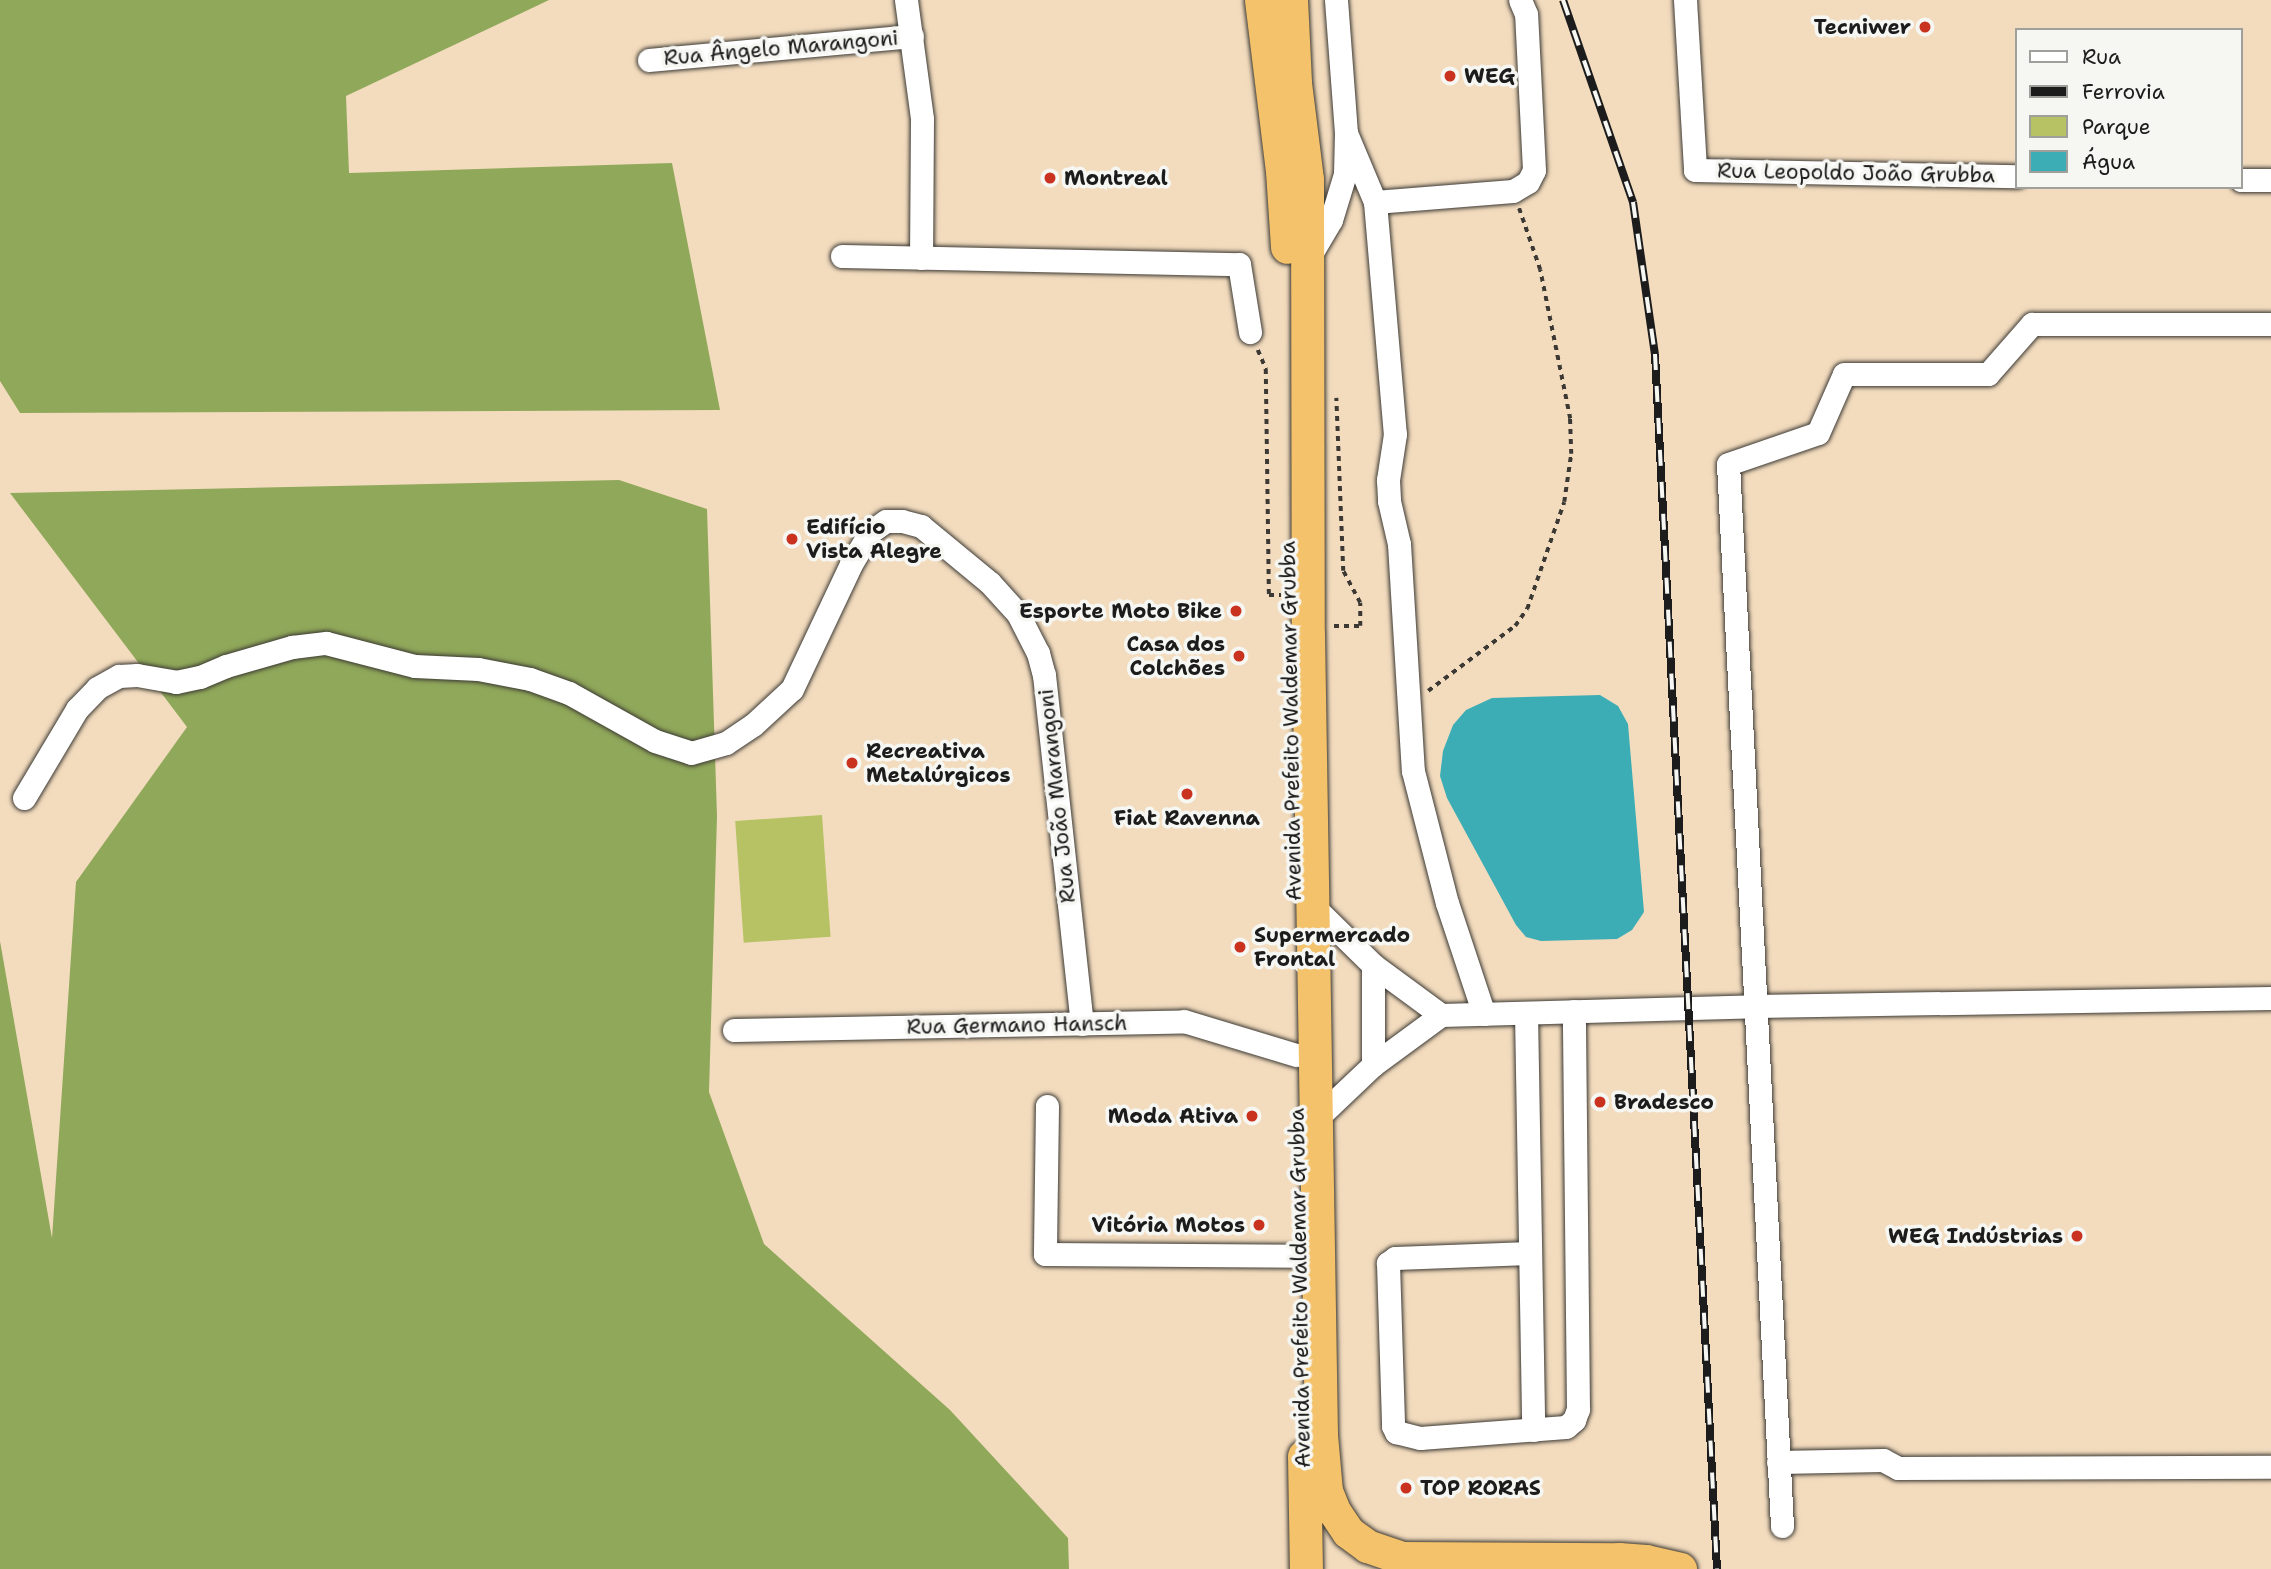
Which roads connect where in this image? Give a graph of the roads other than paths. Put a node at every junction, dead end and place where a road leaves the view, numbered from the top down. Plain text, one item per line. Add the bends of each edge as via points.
1 (906, 0) edge
2 (1261, 0) edge
3 (1291, 0) edge
4 (1336, 0) edge
5 (1521, 0) edge
6 (1685, 0) edge
7 (912, 36) junction
8 (649, 60) dead end
9 (1346, 133) junction
10 (2016, 176) edge
11 (2243, 180) edge
12 (2271, 180) edge
13 (1375, 202) junction
14 (842, 256) dead end
15 (921, 258) junction
16 (1308, 259) junction
17 (2271, 324) edge
18 (1250, 332) dead end
19 (24, 798) dead end
20 (1312, 905) junction
21 (1373, 965) junction
22 (2271, 998) edge
23 (1755, 1006) junction
24 (1574, 1011) junction
25 (1526, 1013) junction
26 (1483, 1014) junction
27 (1441, 1015) junction
28 (1082, 1024) junction
29 (734, 1030) dead end
30 (1296, 1055) junction
31 (1373, 1065) junction
32 (1046, 1106) dead end
33 (1316, 1119) junction
34 (1529, 1254) junction
35 (1300, 1256) junction
36 (1533, 1430) junction
37 (1778, 1462) junction
38 (2271, 1467) edge
39 (1782, 1526) dead end
40 (1394, 1563) edge
41 (1306, 1569) edge
42 (1679, 1569) edge

1 - 7 street
2 - 30 highway, Avenida Prefeito Waldemar Grubba via 1282,171 1292,378 1287,594
3 - 16 highway, Avenida Prefeito Waldemar Grubba via 1307,179
4 - 9 street
5 - 13 street via 1534,170 1528,182 1513,191
6 - 10 street, Rua Leopoldo João Grubba via 1695,170
7 - 8 street, Rua Ângelo Marangoni
7 - 15 street via 923,156
9 - 13 street
9 - 16 street via 1339,200
11 - 12 street
13 - 26 street via 1395,434 1389,501 1399,544 1413,771 1447,903
14 - 15 street
15 - 18 street via 1239,264
16 - 20 highway, Avenida Prefeito Waldemar Grubba
17 - 23 street via 2032,324 1988,374 1844,374 1818,433 1728,464
19 - 28 street, Rua João Marangoni via 77,709 97,688 119,676 176,682 281,650 327,643 415,666 478,669 530,679 569,693 655,741 691,753 726,743 792,689 870,532 886,521 921,526 1018,614 1038,653
20 - 21 street
20 - 33 highway, Avenida Prefeito Waldemar Grubba
21 - 27 street
21 - 31 street
22 - 23 street
23 - 24 street
23 - 37 street
24 - 25 street
24 - 36 street via 1578,1409 1566,1427
25 - 26 street
25 - 34 street
26 - 27 street
27 - 31 street
28 - 29 street, Rua Germano Hansch
28 - 30 street, Rua Germano Hansch via 1184,1021
30 - 35 highway, Avenida Prefeito Waldemar Grubba
31 - 33 street
32 - 35 street via 1045,1254
33 - 40 highway, Avenida Prefeito Waldemar Grubba via 1326,1491 1348,1532
34 - 36 street
34 - 36 street via 1395,1258 1387,1270 1396,1432 1420,1438
35 - 41 highway, Avenida Prefeito Waldemar Grubba
37 - 38 street via 1883,1460 1898,1468
37 - 39 street
40 - 42 highway via 1619,1559

